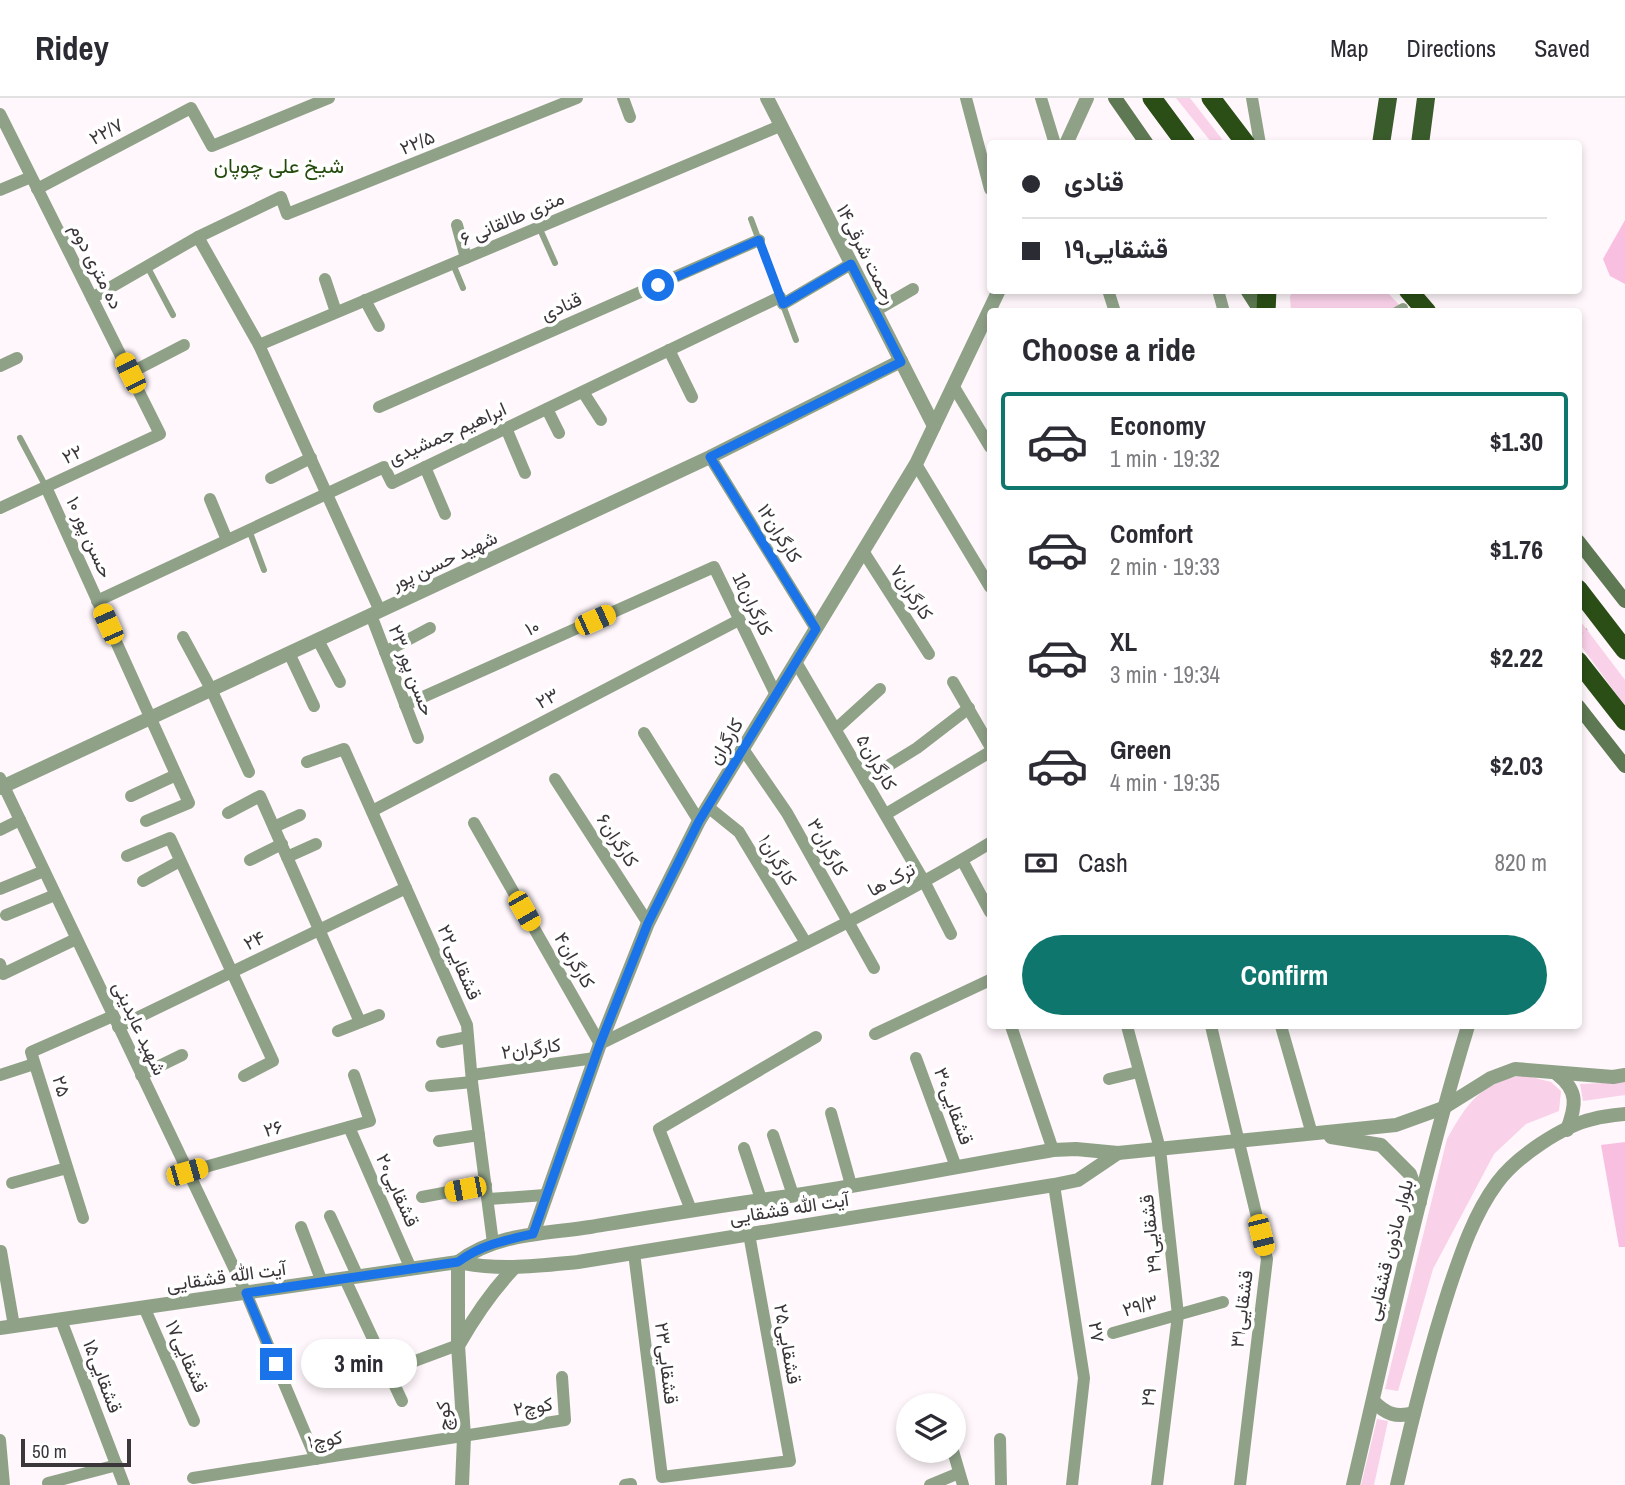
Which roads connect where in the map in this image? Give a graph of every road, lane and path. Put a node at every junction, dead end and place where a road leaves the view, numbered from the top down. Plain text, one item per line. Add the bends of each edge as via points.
1 (329, 98) edge
2 (577, 98) edge
3 (623, 98) edge
4 (767, 98) edge
5 (966, 98) edge
6 (1041, 98) edge
7 (1087, 98) edge
8 (1115, 98) edge
9 (1152, 98) edge
10 (1211, 98) edge
11 (1252, 98) edge
12 (1388, 98) edge
13 (1426, 98) edge
14 (0, 114) edge
15 (630, 117) dead end
16 (780, 126) junction
17 (4, 133) edge
18 (1054, 140) edge
19 (1067, 140) edge
20 (1144, 140) edge
21 (1183, 140) edge
22 (1243, 140) edge
23 (1260, 140) edge
24 (1382, 140) edge
25 (1421, 140) edge
26 (31, 177) junction
27 (987, 178) edge
28 (37, 189) junction
29 (0, 190) edge
30 (751, 219) dead end
31 (457, 225) dead end
32 (540, 227) junction
33 (198, 237) junction
34 (759, 240) junction
35 (467, 258) junction
36 (453, 263) junction
37 (555, 263) dead end
38 (851, 264) junction
39 (148, 266) junction
40 (325, 279) dead end
41 (463, 288) dead end
42 (913, 289) dead end
43 (92, 298) junction
44 (365, 300) junction
45 (782, 300) junction
46 (1402, 303) edge
47 (1425, 304) edge
48 (875, 311) junction
49 (336, 312) junction
50 (173, 315) dead end
51 (379, 326) dead end
52 (987, 326) edge
53 (796, 340) dead end
54 (184, 345) dead end
55 (259, 345) junction
56 (669, 350) junction
57 (17, 358) dead end
58 (901, 362) junction
59 (0, 366) edge
60 (130, 373) junction
61 (954, 387) junction
62 (583, 391) junction
63 (692, 397) dead end
64 (379, 407) dead end
65 (547, 409) junction
66 (601, 420) dead end
67 (934, 426) junction
68 (506, 428) junction
69 (559, 433) dead end
70 (160, 434) joint
71 (20, 438) dead end
72 (987, 442) edge
73 (710, 457) junction
74 (311, 458) junction
75 (916, 464) junction
76 (425, 467) junction
77 (525, 473) dead end
78 (271, 478) dead end
79 (46, 487) junction
80 (327, 494) junction
81 (211, 499) dead end
82 (0, 508) edge
83 (445, 514) dead end
84 (249, 530) junction
85 (227, 540) junction
86 (1582, 546) edge
87 (863, 551) junction
88 (713, 567) joint
89 (264, 570) dead end
90 (987, 582) edge
91 (1582, 594) edge
92 (97, 601) junction
93 (1625, 601) edge
94 (376, 613) junction
95 (739, 620) junction
96 (430, 628) dead end
97 (816, 629) junction
98 (183, 637) dead end
99 (318, 639) junction
100 (1625, 650) edge
101 (385, 652) junction
102 (289, 653) junction
103 (929, 654) dead end
104 (796, 662) junction
105 (1582, 666) edge
106 (340, 682) dead end
107 (953, 682) dead end
108 (211, 689) junction
109 (880, 689) dead end
110 (776, 695) junction
111 (405, 705) junction
112 (314, 706) dead end
113 (969, 708) junction
114 (1582, 711) edge
115 (149, 717) junction
116 (1625, 721) edge
117 (836, 729) junction
118 (644, 733) dead end
119 (418, 738) dead end
120 (987, 743) edge
121 (743, 750) junction
122 (987, 751) edge
123 (307, 762) dead end
124 (1625, 766) edge
125 (249, 772) dead end
126 (176, 775) junction
127 (555, 779) dead end
128 (866, 780) junction
129 (1, 784) edge
130 (131, 796) dead end
131 (708, 807) junction
132 (372, 811) junction
133 (228, 813) dead end
134 (886, 814) junction
135 (300, 815) dead end
136 (20, 820) junction
137 (146, 821) dead end
138 (699, 821) junction
139 (474, 823) dead end
140 (274, 827) junction
141 (0, 830) edge
142 (316, 844) dead end
143 (987, 845) edge
144 (284, 850) junction
145 (127, 856) dead end
146 (250, 860) dead end
147 (962, 860) junction
148 (180, 861) junction
149 (44, 871) junction
150 (143, 881) dead end
151 (925, 883) junction
152 (406, 888) junction
153 (0, 889) edge
154 (55, 895) junction
155 (987, 906) edge
156 (6, 915) dead end
157 (648, 923) junction
158 (849, 923) junction
159 (319, 930) junction
160 (951, 934) dead end
161 (76, 939) junction
162 (806, 943) junction
163 (0, 964) edge
164 (874, 968) dead end
165 (232, 972) junction
166 (987, 981) edge
167 (379, 1015) dead end
168 (115, 1021) junction
169 (360, 1022) junction
170 (1012, 1029) edge
171 (1127, 1029) edge
172 (1212, 1029) edge
173 (1282, 1029) edge
174 (1467, 1029) edge
175 (338, 1031) dead end
176 (875, 1034) dead end
177 (468, 1037) junction
178 (816, 1037) dead end
179 (442, 1042) dead end
180 (597, 1051) junction
181 (182, 1055) dead end
182 (916, 1058) dead end
183 (34, 1063) junction
184 (1138, 1072) junction
185 (1557, 1074) junction
186 (0, 1075) edge
187 (141, 1075) junction
188 (354, 1075) dead end
189 (1625, 1075) edge
190 (244, 1076) dead end
191 (472, 1078) junction
192 (1109, 1079) dead end
193 (431, 1086) dead end
194 (1443, 1108) junction
195 (831, 1113) dead end
196 (1625, 1114) edge
197 (349, 1127) junction
198 (1567, 1130) junction
199 (1312, 1134) junction
200 (480, 1135) junction
201 (773, 1135) dead end
202 (439, 1141) dead end
203 (1238, 1141) junction
204 (744, 1148) dead end
205 (1160, 1149) junction
206 (1053, 1150) junction
207 (1118, 1153) junction
208 (956, 1167) junction
209 (67, 1168) junction
210 (187, 1172) junction
211 (12, 1183) dead end
212 (486, 1185) junction
213 (851, 1185) junction
214 (1055, 1185) junction
215 (545, 1195) junction
216 (793, 1195) junction
217 (422, 1197) dead end
218 (489, 1199) junction
219 (761, 1199) junction
220 (1420, 1202) junction
221 (691, 1210) junction
222 (330, 1216) dead end
223 (83, 1218) dead end
224 (302, 1227) dead end
225 (533, 1234) junction
226 (749, 1234) junction
227 (493, 1243) junction
228 (1, 1251) edge
229 (634, 1253) junction
230 (458, 1262) junction
231 (411, 1269) junction
232 (513, 1269) junction
233 (351, 1278) junction
234 (322, 1282) junction
235 (246, 1293) junction
236 (1223, 1302) dead end
237 (144, 1307) junction
238 (1178, 1315) junction
239 (61, 1320) junction
240 (7, 1327) edge
241 (1113, 1333) dead end
242 (458, 1345) junction
243 (388, 1371) junction
244 (562, 1377) dead end
245 (402, 1401) dead end
246 (1373, 1401) junction
247 (1414, 1413) junction
248 (194, 1421) dead end
249 (464, 1437) junction
250 (1000, 1439) dead end
251 (0, 1440) edge
252 (316, 1460) junction
253 (117, 1465) junction
254 (193, 1478) dead end
255 (662, 1478) joint
256 (961, 1479) edge
257 (48, 1483) dead end
258 (631, 1484) edge
259 (4, 1485) edge
260 (124, 1485) edge
261 (462, 1485) edge
262 (625, 1485) edge
263 (930, 1485) edge
264 (1001, 1485) edge
265 (1072, 1485) edge
266 (1157, 1485) edge
267 (1240, 1485) edge
268 (1353, 1485) edge
269 (1397, 1485) edge

1 - 28 street, ۲۲/۷ via 212,146 191,108
2 - 33 street, ۲۲/۵ via 287,214 281,197
3 - 15 street
4 - 16 street, ۱۴رحمت شرقی
5 - 27 street
6 - 18 street
7 - 19 street
8 - 20 main road
9 - 21 highway
10 - 22 highway
11 - 23 street
12 - 24 main road
13 - 25 main road
14 - 17 street, ده متری دوم
16 - 32 street, ۶ متری طالقانی
16 - 38 street, ۱۴رحمت شرقی
17 - 26 street, ده متری دوم
26 - 28 street, ده متری دوم
26 - 29 street
28 - 43 street, ده متری دوم
30 - 34 lane
31 - 35 street
32 - 35 street, ۶ متری طالقانی
32 - 37 lane
33 - 39 street
33 - 55 street, ۲۳ حسن پور
34 - 45 lane
34 - 64 street, قنادی
35 - 36 street, ۶ متری طالقانی
36 - 41 lane
36 - 44 street, ۶ متری طالقانی
38 - 45 street, ابراهیم جمشیدی
38 - 48 street, ۱۴رحمت شرقی
39 - 43 street
39 - 50 lane
40 - 49 street
42 - 48 street
43 - 60 street, ده متری دوم
44 - 49 street, ۶ متری طالقانی
44 - 51 street
45 - 53 lane
45 - 56 street, ابراهیم جمشیدی
46 - 47 highway
48 - 58 street, ۱۴رحمت شرقی
49 - 55 street, ۶ متری طالقانی
52 - 61 street, کارگران
54 - 60 street
55 - 74 street, ۲۳ حسن پور
56 - 62 street, ابراهیم جمشیدی
56 - 63 street
57 - 59 street
58 - 67 street, ۱۴رحمت شرقی
58 - 73 street, شهید حسن پور
60 - 70 street, ده متری دوم
61 - 67 street, کارگران
61 - 72 street
62 - 65 street, ابراهیم جمشیدی
62 - 66 street
65 - 68 street, ابراهیم جمشیدی
65 - 69 street
67 - 75 street, کارگران
68 - 76 street, ابراهیم جمشیدی
68 - 77 street
70 - 79 street, ۲۲
71 - 79 lane
73 - 94 street, شهید حسن پور
73 - 97 street, ۱۲کارگران
74 - 78 street
74 - 80 street, ۲۳ حسن پور
75 - 87 street, کارگران
75 - 90 street
76 - 80 street, ابراهیم جمشیدی via 392,483 384,467
76 - 83 street
79 - 82 street, ۲۲
79 - 92 street, ۱۰ حسن پور
80 - 84 street, ابراهیم جمشیدی
80 - 94 street, ۲۳ حسن پور
81 - 85 street
84 - 85 street, ابراهیم جمشیدی
84 - 89 lane
85 - 92 street, ابراهیم جمشیدی
86 - 93 main road
87 - 97 street, کارگران
87 - 103 street, کارگران۷
88 - 95 street, 10کارگران
88 - 111 street, ۱۰
91 - 100 highway
92 - 115 street, ۱۰ حسن پور
94 - 99 street, شهید حسن پور
94 - 101 street, ۲۳ حسن پور
95 - 110 street, 10کارگران
95 - 132 street, ۲۳
96 - 101 street
97 - 104 street, کارگران
98 - 108 street
99 - 102 street, شهید حسن پور
99 - 106 street
101 - 111 street, ۲۳ حسن پور
102 - 108 street, شهید حسن پور
102 - 112 street
104 - 110 street, کارگران
104 - 117 street, کارگران۵
105 - 116 highway
107 - 113 street
108 - 115 street, شهید حسن پور
108 - 125 street
109 - 117 street
110 - 121 street, کارگران
111 - 119 street, ۲۳ حسن پور
113 - 120 street
113 - 128 street
114 - 124 main road
115 - 126 street, ۱۰ حسن پور
115 - 129 street, شهید حسن پور
117 - 128 street, کارگران۵
118 - 138 street
121 - 131 street, کارگران
121 - 158 street, کارگران۳ via 787,813
122 - 134 street
123 - 132 street, ۲۲قشقایی via 344,749
126 - 130 street
126 - 137 street, ۱۰ حسن پور via 189,803
127 - 157 street, ۶کارگران
128 - 134 street, کارگران۵
129 - 136 street, شهید عابدینی
131 - 138 street, کارگران
131 - 162 street, ۱کارگران via 739,832
132 - 152 street, ۲۲قشقایی
133 - 140 street via 260,796
134 - 151 street, کارگران۵
135 - 140 street
136 - 141 street
136 - 149 street, شهید عابدینی
138 - 157 street, کارگران
139 - 180 street, کارگران۴
140 - 144 street
142 - 144 street
143 - 147 street, ترک ها
144 - 146 street
144 - 159 street
145 - 148 street via 170,838
147 - 151 street, ترک ها
147 - 155 street
148 - 150 street
148 - 165 street
149 - 153 street
149 - 154 street, شهید عابدینی
151 - 158 street, ترک ها
151 - 160 street, کارگران۵
152 - 159 street, ۲۴
152 - 177 street, ۲۲قشقایی
154 - 156 street
154 - 161 street, شهید عابدینی
157 - 180 street, کارگران
158 - 162 street, ترک ها
158 - 164 street, کارگران۳
159 - 165 street, ۲۴
159 - 169 street
161 - 163 street via 3,974
161 - 168 street, شهید عابدینی
162 - 180 street, کارگران۲
165 - 168 street, ۲۴
165 - 190 street via 272,1061
166 - 176 street
167 - 169 street
168 - 183 street, ۲۵ via 31,1052
168 - 187 street, شهید عابدینی
169 - 175 street
170 - 206 street
171 - 184 street, قشقایی۲۹
172 - 203 street, ۳۱قشقایی
173 - 199 street
174 - 194 street, بلوار ماذون قشقایی
177 - 179 street
177 - 191 street, ۲۲قشقایی
178 - 221 street via 659,1129
180 - 191 street, کارگران۲
180 - 215 street, کارگران
181 - 187 street
182 - 208 street, قشقایی۳۰
183 - 186 street
183 - 209 street, ۲۵
184 - 192 street
184 - 205 street, قشقایی۲۹
185 - 189 street
185 - 194 street via 1515,1069 1491,1078
185 - 198 street via 1575,1094
187 - 210 street, شهید عابدینی
188 - 197 street, ۲۶ via 370,1121
191 - 193 street, کارگران۲
191 - 200 street, ۲۲قشقایی
194 - 199 street via 1396,1125
194 - 220 street, بلوار ماذون قشقایی
195 - 213 street
196 - 198 street via 1591,1119
197 - 210 street, ۲۶
197 - 231 street, ۲۰قشقایی
198 - 247 street via 1523,1156 1497,1182 1476,1218 1431,1346
199 - 203 street, آیت الله قشقایی
199 - 220 street via 1381,1145 1410,1174
200 - 202 street
200 - 212 street, ۲۲قشقایی
201 - 216 street
203 - 205 street, آیت الله قشقایی
203 - 267 street, ۳۱قشقایی via 1267,1259
204 - 219 street
205 - 207 street, آیت الله قشقایی
205 - 238 street, قشقایی۲۹
206 - 207 street, آیت الله قشقایی
206 - 208 street, آیت الله قشقایی
207 - 214 street, آیت الله قشقایی via 1078,1180
208 - 213 street, آیت الله قشقایی
209 - 211 street
209 - 223 street, ۲۵
210 - 235 street, شهید عابدینی
212 - 217 street
212 - 218 street, ۲۲قشقایی
213 - 216 street, آیت الله قشقایی
214 - 226 street, آیت الله قشقایی
214 - 265 street, ۲۷ via 1084,1378
215 - 218 street
215 - 225 street, کارگران
216 - 219 street, آیت الله قشقایی
218 - 227 street, ۲۲قشقایی
219 - 221 street, آیت الله قشقایی
220 - 246 street, بلوار ماذون قشقایی
221 - 225 street, آیت الله قشقایی
222 - 233 street
224 - 234 street
225 - 227 street, آیت الله قشقایی
226 - 229 street, آیت الله قشقایی
226 - 255 street, قشقایی۲۵ via 790,1461
227 - 230 street, آیت الله قشقایی
228 - 240 street
229 - 232 street, آیت الله قشقایی
229 - 255 street, قشقایی۲۳
230 - 231 street, آیت الله قشقایی
230 - 232 street, آیت الله قشقایی
230 - 242 street, کوچ
231 - 233 street, آیت الله قشقایی
232 - 242 street via 476,1314
233 - 234 street, آیت الله قشقایی
233 - 243 street
234 - 235 street, آیت الله قشقایی
235 - 237 street, آیت الله قشقایی
235 - 252 street, شهید عابدینی
236 - 238 street, ۲۹/۳
237 - 239 street, آیت الله قشقایی
237 - 248 street, ۱۷قشقایی
238 - 241 street, ۲۹/۳
238 - 266 street, ۲۹
239 - 240 street, آیت الله قشقایی
239 - 253 street, ۱۵قشقایی
242 - 243 street
242 - 249 street, کوچ
243 - 245 street
244 - 249 street, کوچ۲ via 565,1420
246 - 247 street via 1391,1415
246 - 268 street, بلوار ماذون قشقایی
247 - 269 street
249 - 252 street, کوچ۱
249 - 261 street, کوچ
250 - 264 street
251 - 259 street
252 - 254 street, کوچ۱
253 - 257 street
253 - 260 street, ۱۵قشقایی
256 - 263 street
258 - 262 street

